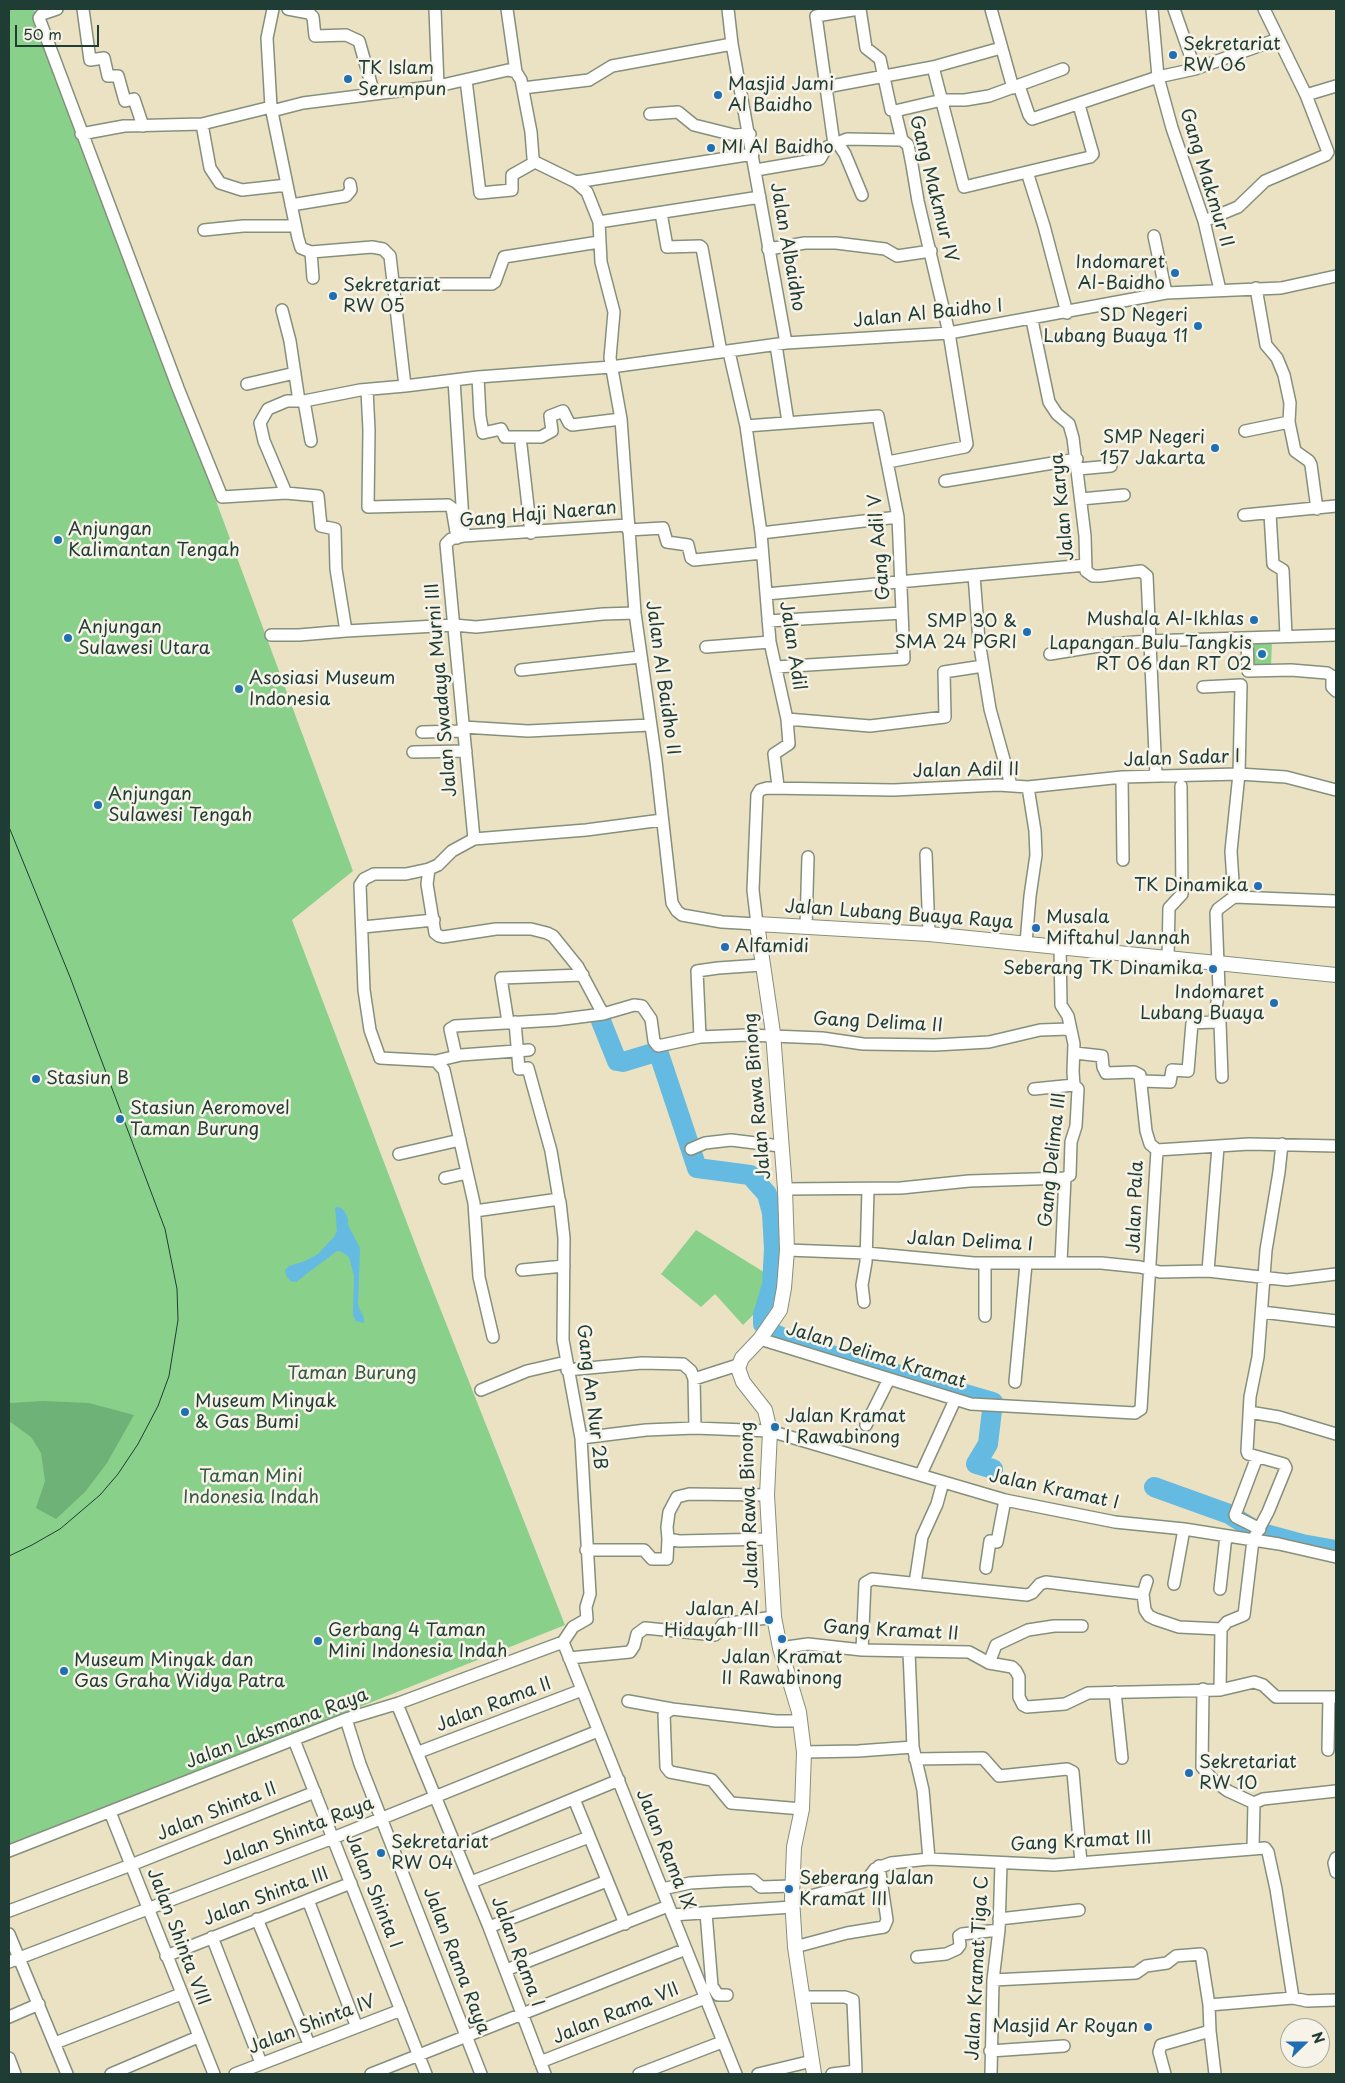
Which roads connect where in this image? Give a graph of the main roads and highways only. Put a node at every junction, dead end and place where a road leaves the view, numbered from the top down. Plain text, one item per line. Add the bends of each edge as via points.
1 (757, 924) joint
2 (1336, 975) edge
3 (813, 2068) edge

1 - 2 main road, Jalan Lubang Buaya Raya via 929,934
1 - 3 main road, Jalan Rawa Binong via 773,1036 787,1250 782,1304 777,1316 738,1365 743,1382 765,1410 770,1431 767,1495 774,1617 801,1722 804,1752 792,1904

